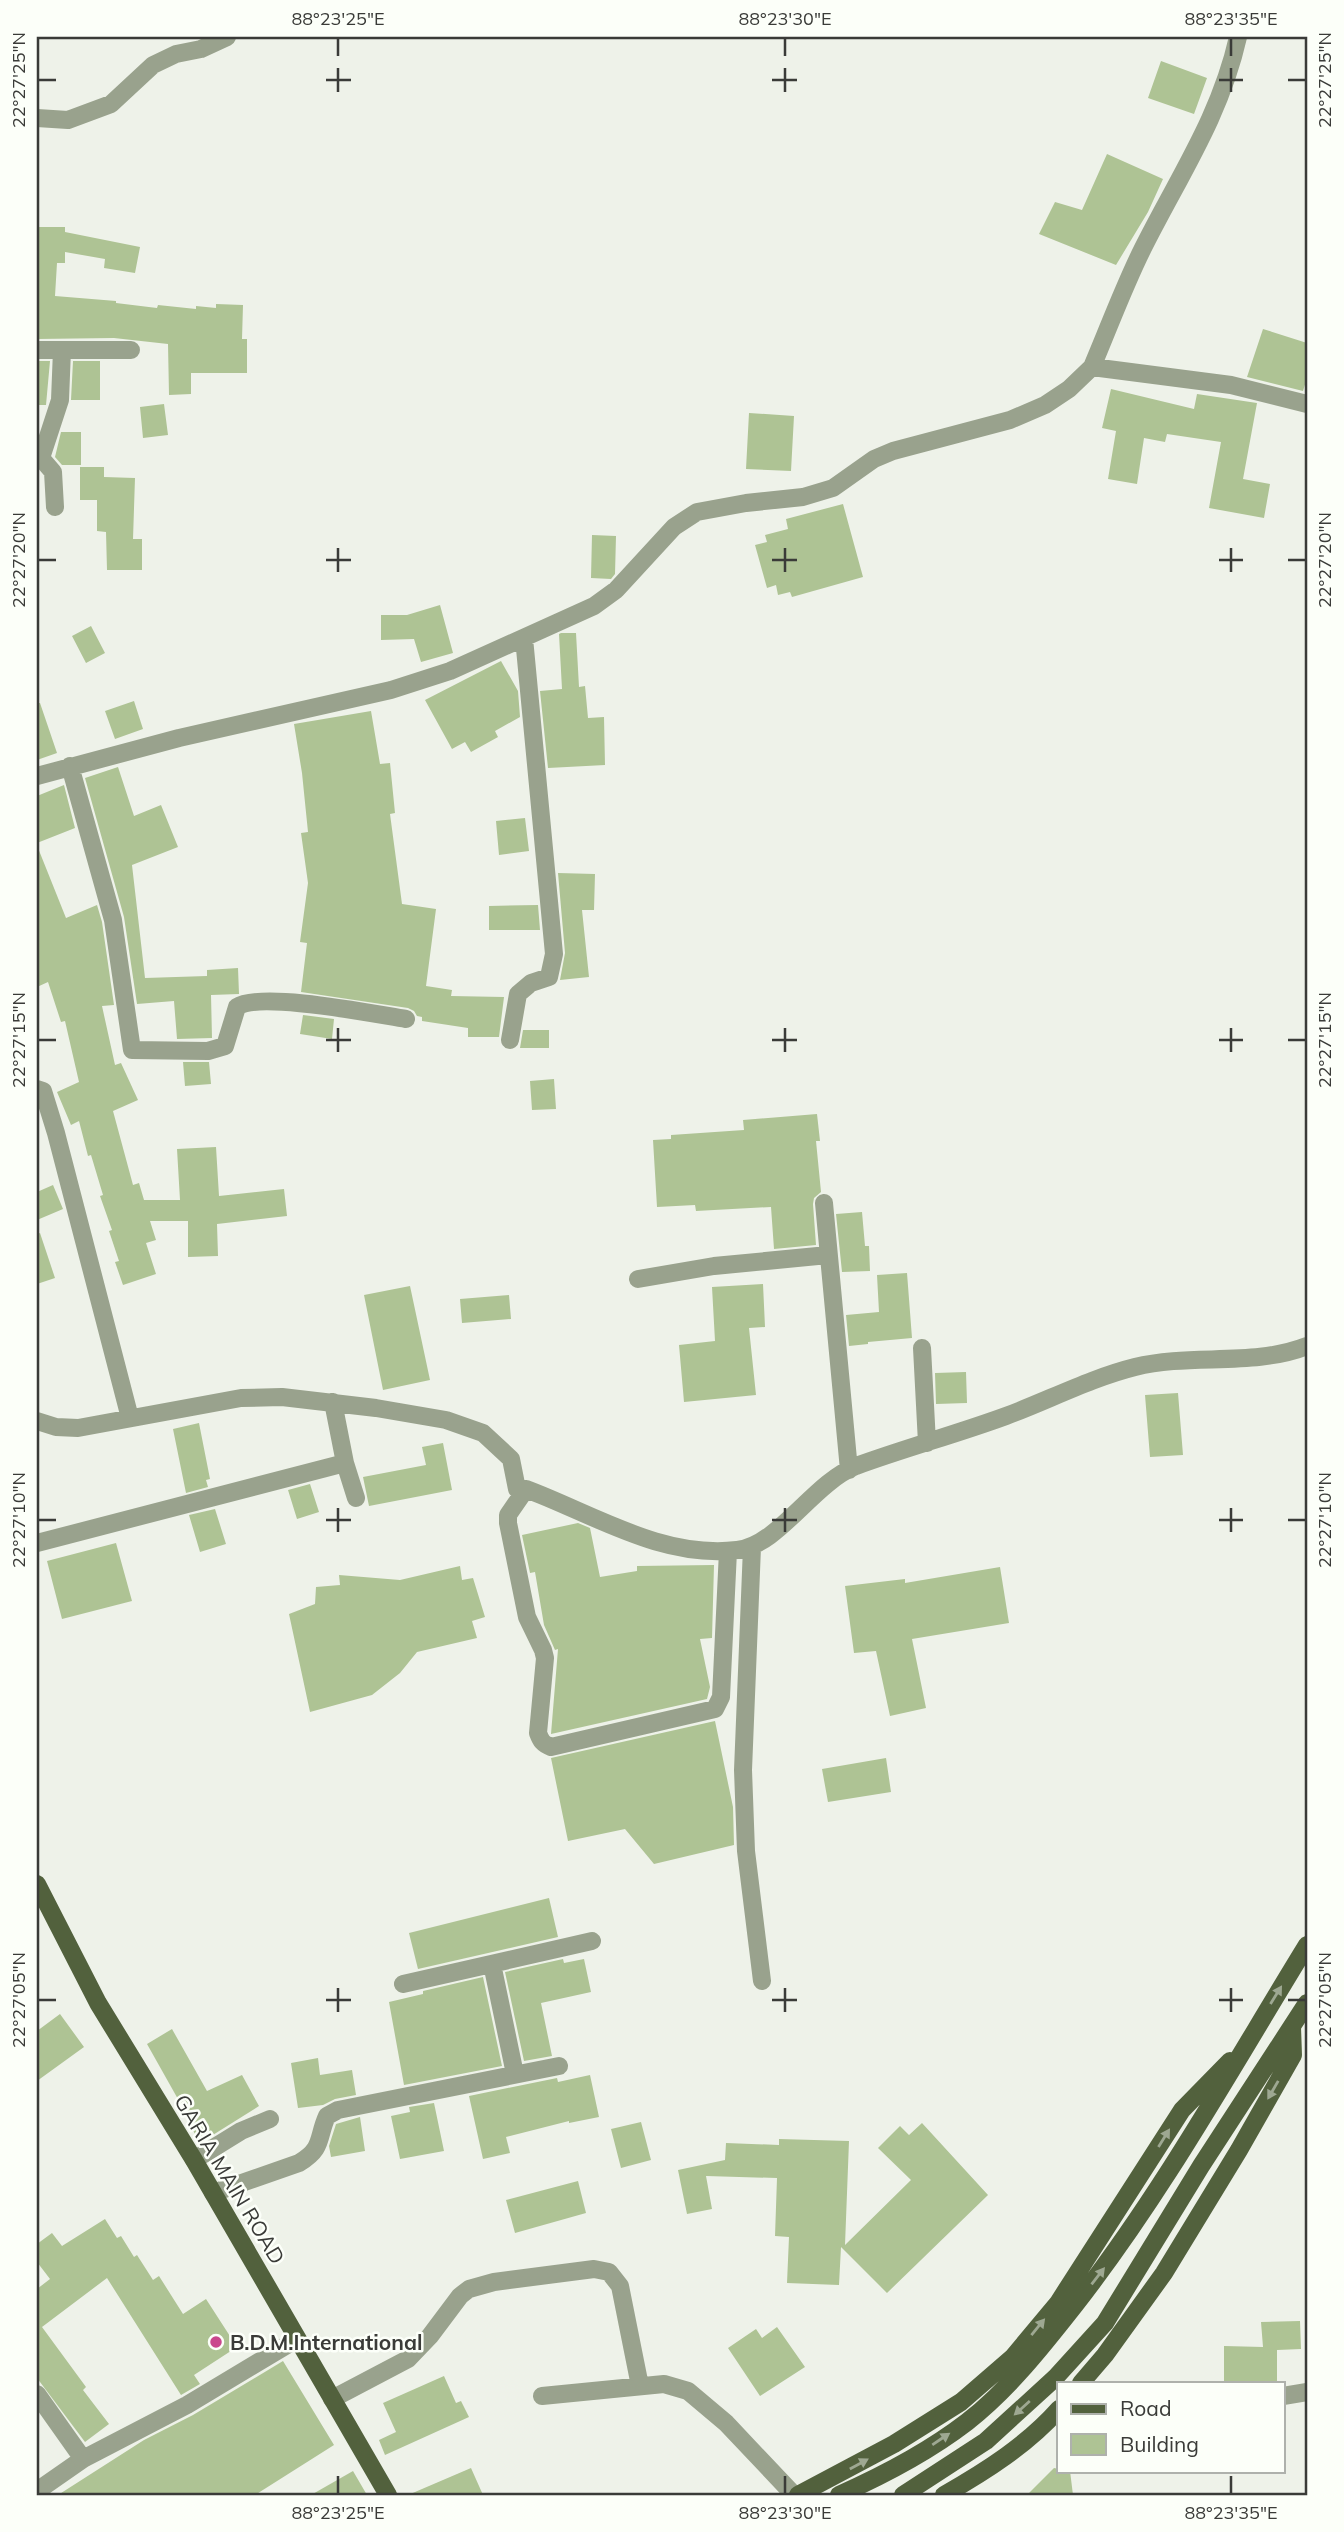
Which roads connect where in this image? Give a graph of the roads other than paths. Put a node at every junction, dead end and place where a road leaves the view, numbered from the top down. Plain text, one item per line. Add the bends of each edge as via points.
1 (227, 37) edge
2 (1238, 37) edge
3 (37, 118) edge
4 (37, 350) edge
5 (62, 350) junction
6 (131, 350) dead end
7 (1092, 367) junction
8 (1307, 404) edge
9 (55, 507) dead end
10 (524, 638) junction
11 (70, 766) junction
12 (37, 776) edge
13 (406, 1019) dead end
14 (510, 1040) dead end
15 (37, 1089) edge
16 (824, 1203) dead end
17 (828, 1255) junction
18 (638, 1279) dead end
19 (1307, 1346) edge
20 (922, 1348) dead end
21 (333, 1402) junction
22 (130, 1418) junction
23 (37, 1421) edge
24 (927, 1443) junction
25 (345, 1463) junction
26 (849, 1470) junction
27 (526, 1489) junction
28 (356, 1498) dead end
29 (37, 1543) edge
30 (752, 1547) junction
31 (728, 1551) junction
32 (37, 1884) edge
33 (592, 1941) dead end
34 (1307, 1945) edge
35 (492, 1964) junction
36 (762, 1981) dead end
37 (403, 1984) dead end
38 (1307, 2003) edge
39 (1292, 2027) junction
40 (1245, 2046) junction
41 (559, 2066) dead end
42 (514, 2074) junction
43 (270, 2119) dead end
44 (194, 2160) junction
45 (213, 2193) junction
46 (297, 2339) junction
47 (1082, 2382) edge
48 (640, 2386) junction
49 (1307, 2392) edge
50 (37, 2395) edge
51 (542, 2396) dead end
52 (1284, 2396) edge
53 (332, 2399) junction
54 (1057, 2411) edge
55 (83, 2459) junction
56 (37, 2491) edge
57 (388, 2495) edge
58 (796, 2495) edge
59 (839, 2495) edge
60 (903, 2495) edge
61 (944, 2495) edge

1 - 3 street via 153,65 111,104 68,120
2 - 7 street via 1231,67 1199,145 1143,248
4 - 5 street
5 - 6 street
5 - 9 street via 60,400 41,458 53,472
7 - 8 street via 1231,385
7 - 10 street via 1045,405 1010,420 893,451 833,488 697,512 674,527 616,590 572,617
10 - 11 street via 421,682
10 - 14 street via 554,954 549,977 518,993
11 - 12 street
11 - 13 street via 113,920 132,1050 208,1051 225,1046 237,1007 250,1001
15 - 22 street via 43,1091 56,1133
16 - 17 street
17 - 18 street
17 - 26 street
19 - 24 street via 1275,1355 1134,1367
20 - 24 street
21 - 22 street via 282,1396 241,1398
21 - 25 street
21 - 27 street via 471,1428 502,1449 515,1468 517,1489
22 - 23 street via 78,1428
24 - 26 street
25 - 28 street
25 - 29 street
26 - 30 street
27 - 31 street via 658,1542
27 - 31 street via 508,1515 508,1523 527,1617 545,1658 538,1733 551,1747 715,1709 721,1697
30 - 31 street
30 - 36 street via 743,1770
32 - 44 main road, GARIA MAIN ROAD via 98,2003
33 - 35 street
40 -> 34 main road
35 - 37 street
35 - 42 street
38 - 39 main road
39 -> 47 main road via 1293,2055 1239,2150 1164,2273
39 -> 60 main road via 1105,2323 1055,2378 986,2441
58 -> 40 main road via 894,2444 961,2402 1013,2357 1058,2303 1182,2110
59 -> 40 main road via 896,2469 968,2421 1030,2362 1119,2248
41 - 42 street
42 - 45 street via 338,2110 327,2116 310,2157
43 - 44 street
44 - 45 main road, GARIA MAIN ROAD
45 - 46 main road, GARIA MAIN ROAD
46 - 53 main road, GARIA MAIN ROAD
46 - 55 street via 187,2405
48 - 51 street
48 - 53 street via 620,2286 609,2272 594,2269 469,2289 408,2359
48 - 58 street via 664,2384 688,2390
49 - 52 street
50 - 55 street
53 - 57 main road, GARIA MAIN ROAD
54 - 61 main road via 995,2466
55 - 56 street

